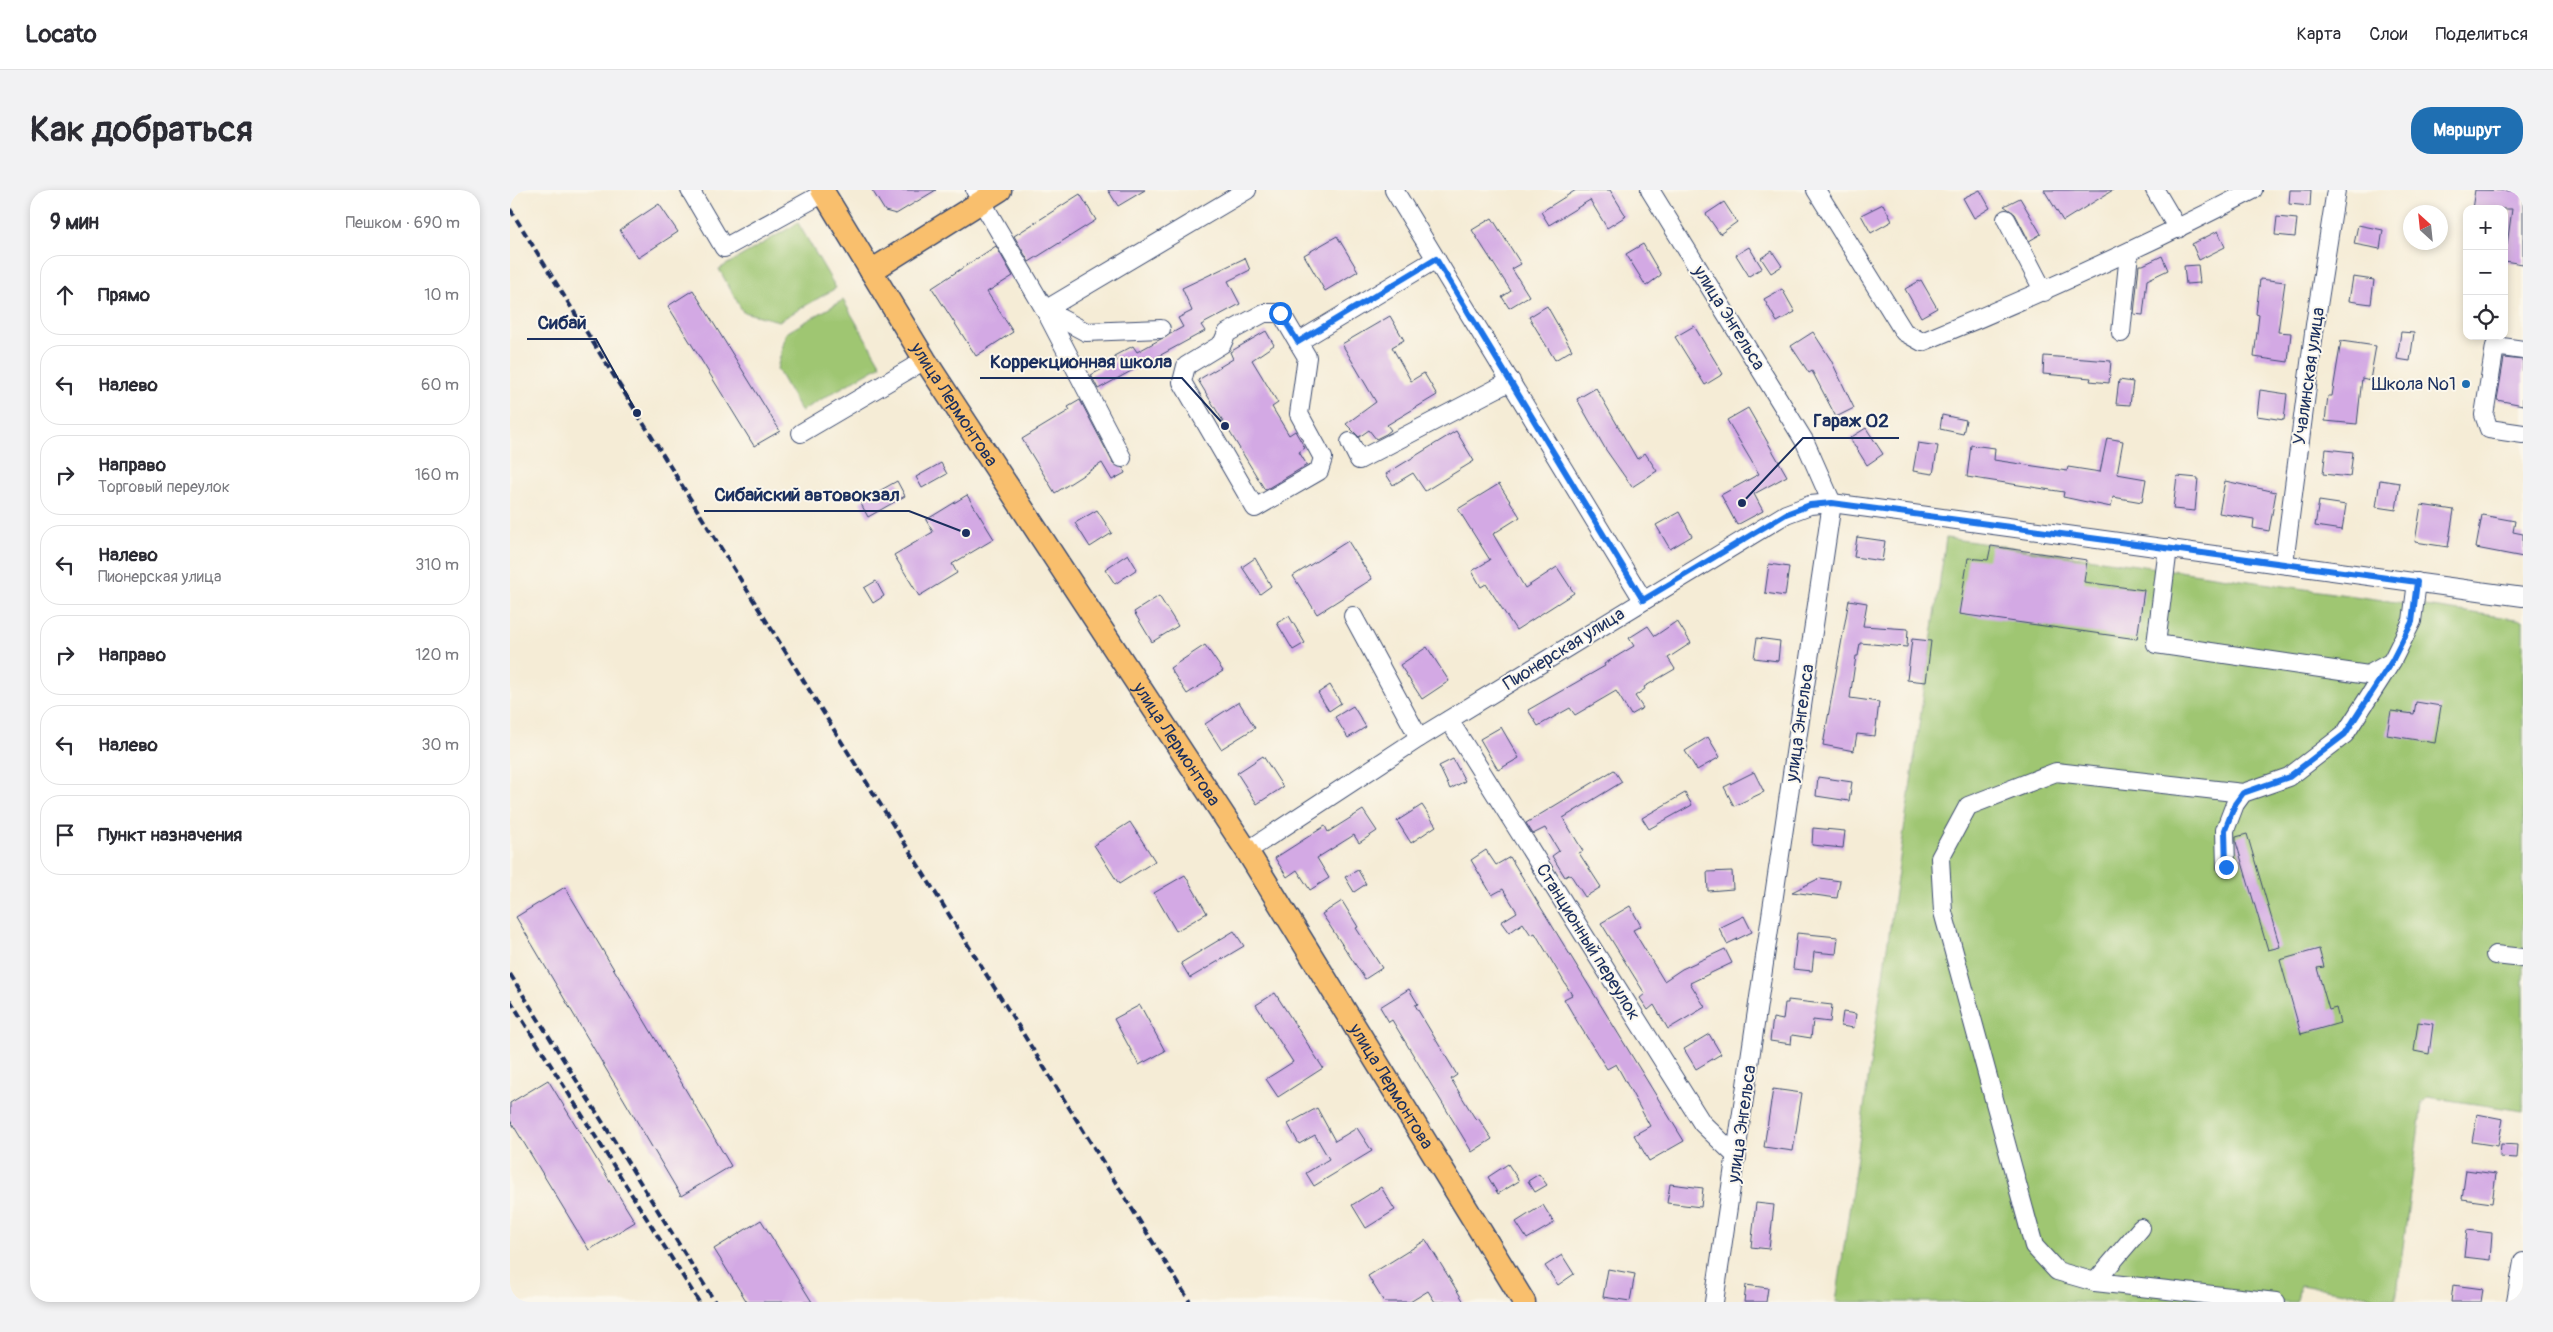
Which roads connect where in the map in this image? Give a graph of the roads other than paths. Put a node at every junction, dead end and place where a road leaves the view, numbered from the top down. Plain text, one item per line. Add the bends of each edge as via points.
1 (690, 190) edge
2 (1247, 190) edge
3 (1394, 190) edge
4 (1650, 190) edge
5 (1816, 190) edge
6 (2155, 190) edge
7 (2253, 190) edge
8 (2336, 190) edge
9 (823, 192) edge
10 (985, 194) edge
11 (2006, 220) dead end
12 (2178, 229) junction
13 (2129, 253) junction
14 (1436, 259) junction
15 (870, 271) junction
16 (2044, 292) junction
17 (1045, 310) junction
18 (1162, 329) dead end
19 (2121, 333) dead end
20 (1298, 342) junction
21 (2523, 350) edge
22 (925, 360) junction
23 (1511, 381) junction
24 (801, 433) dead end
25 (2523, 434) edge
26 (1350, 442) dead end
27 (1122, 458) dead end
28 (1832, 503) junction
29 (2168, 548) junction
30 (2284, 563) junction
31 (2417, 582) junction
32 (2523, 597) edge
33 (1643, 600) junction
34 (1353, 616) dead end
35 (2392, 661) junction
36 (1449, 720) junction
37 (1419, 738) junction
38 (2243, 793) junction
39 (1247, 851) junction
40 (2226, 867) dead end
41 (2495, 955) dead end
42 (2523, 958) edge
43 (1737, 1156) junction
44 (2141, 1228) dead end
45 (2523, 1262) edge
46 (2095, 1282) junction
47 (1524, 1302) edge
48 (1714, 1302) edge
49 (2276, 1302) edge
50 (2516, 1302) edge

1 - 9 street via 724,248
2 - 17 street
3 - 14 street
4 - 28 street, улица Энгельса via 1805,442
5 - 16 street via 1904,332 1922,342
6 - 12 street
7 - 12 street
8 - 30 street, Учалинская улица
9 - 15 main road, улица Лермонтова
10 - 15 main road
10 - 17 street
11 - 16 street
12 - 13 street
13 - 16 street
13 - 19 street
14 - 20 street
14 - 23 street
15 - 22 main road, улица Лермонтова
17 - 18 street via 1086,332
17 - 27 street
20 - 20 street via 1280,313 1264,313 1227,333 1222,344 1186,366 1182,382 1255,508 1319,471 1323,458 1299,414 1307,357
21 - 25 street via 2495,346 2484,415 2489,429
22 - 24 street
22 - 39 main road, улица Лермонтова
23 - 26 street via 1359,460
23 - 33 street
28 - 29 street, Пионерская улица
28 - 33 street, Пионерская улица via 1810,505 1786,514
28 - 43 street, улица Энгельса
29 - 30 street, Пионерская улица
29 - 35 street via 2156,644 2368,676
30 - 31 street, Пионерская улица
31 - 32 street, Пионерская улица
31 - 35 street via 2412,622
33 - 36 street, Пионерская улица
34 - 37 street
35 - 38 street via 2345,734 2289,777
36 - 37 street, Пионерская улица
36 - 43 street, Станционный переулок via 1702,1123
37 - 39 street, Пионерская улица
38 - 40 street via 2225,830
38 - 46 street via 2056,772 1968,806 1940,858 1942,912 2034,1246 2056,1272
39 - 47 main road, улица Лермонтова
41 - 42 street
43 - 48 street, улица Энгельса
44 - 46 street
45 - 50 street
46 - 49 street

